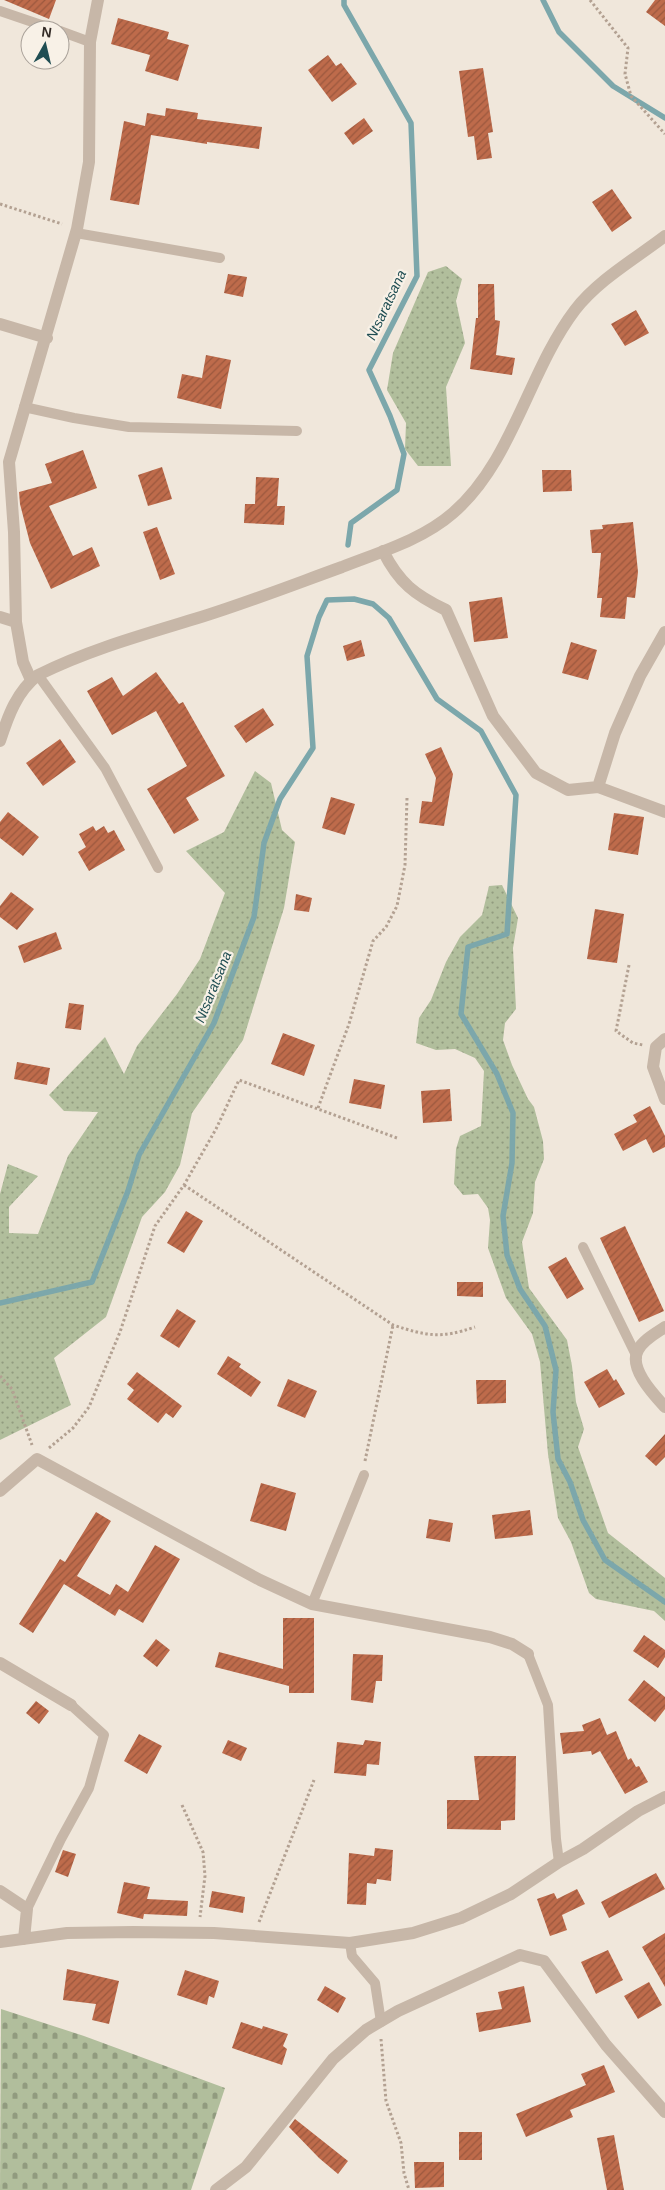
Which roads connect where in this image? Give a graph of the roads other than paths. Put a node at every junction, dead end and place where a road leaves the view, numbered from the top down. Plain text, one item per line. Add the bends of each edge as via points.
1 (98, 0) edge
2 (0, 11) edge
3 (27, 20) edge
4 (70, 35) edge
5 (90, 42) junction
6 (76, 231) junction
7 (665, 236) edge
8 (220, 258) dead end
9 (0, 324) edge
10 (47, 338) junction
11 (24, 407) junction
12 (297, 431) dead end
13 (383, 551) junction
14 (0, 617) edge
15 (16, 622) junction
16 (665, 632) edge
17 (34, 678) junction
18 (0, 741) edge
19 (598, 787) junction
20 (665, 812) edge
21 (158, 868) dead end
22 (660, 1043) edge
23 (665, 1099) edge
24 (583, 1247) dead end
25 (665, 1327) edge
26 (636, 1356) junction
27 (665, 1407) edge
28 (364, 1475) road end
29 (0, 1491) edge
30 (312, 1604) junction
31 (528, 1654) joint
32 (0, 1663) edge
33 (70, 1705) joint
34 (665, 1797) edge
35 (559, 1862) junction
36 (0, 1890) edge
37 (27, 1909) junction
38 (24, 1939) junction
39 (0, 1942) edge
40 (350, 1943) junction
41 (381, 2022) junction
42 (665, 2112) edge
43 (216, 2190) edge

1 - 5 street
2 - 3 lane
4 - 5 lane
5 - 6 street via 89,162
6 - 8 lane
6 - 10 street
7 - 13 street via 590,293 575,310 543,361 516,423 466,501 424,534
9 - 10 street
10 - 11 street
11 - 12 lane via 129,426
11 - 15 street via 9,462
13 - 17 street via 262,596 130,638
13 - 19 street via 392,570 419,597 446,610 493,716 536,774 568,790
14 - 15 street
15 - 17 street via 23,662
16 - 19 street via 640,676 615,733
17 - 18 street via 15,701
17 - 21 lane via 105,768
19 - 20 street
22 - 23 street via 653,1067
24 - 26 lane
25 - 26 street via 648,1339
26 - 27 street via 646,1387
28 - 30 lane
29 - 30 street via 37,1459 260,1580
30 - 31 street via 490,1637 512,1644
31 - 35 lane via 548,1705
32 - 33 street
33 - 37 lane via 104,1735 89,1788
34 - 35 street
35 - 40 street via 511,1894 461,1918 413,1933
36 - 37 street
37 - 38 street
38 - 39 street
38 - 40 street via 67,1933 198,1933
40 - 41 lane via 352,1956 375,1983
41 - 42 street via 398,2011 520,1955 544,1961 606,2045
41 - 43 street via 366,2030 333,2059 246,2167

